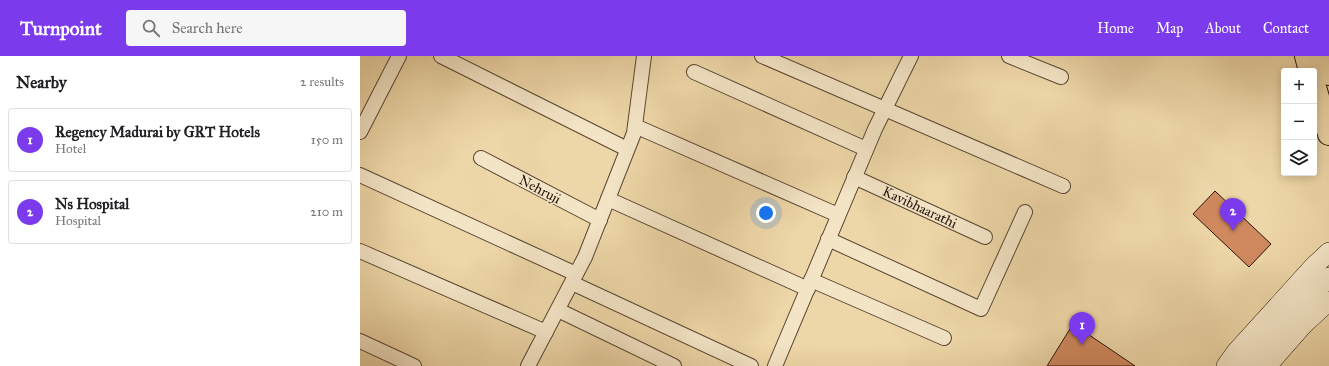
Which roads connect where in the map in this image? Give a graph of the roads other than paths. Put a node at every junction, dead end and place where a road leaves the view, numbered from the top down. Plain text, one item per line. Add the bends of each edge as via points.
1 (399, 56) edge
2 (441, 56) edge
3 (644, 56) edge
4 (762, 56) edge
5 (911, 56) edge
6 (1009, 56) edge
7 (1306, 56) edge
8 (1323, 56) edge
9 (1309, 68) edge
10 (694, 72) dead end
11 (1329, 74) edge
12 (1061, 77) dead end
13 (1317, 94) edge
14 (885, 109) junction
15 (634, 130) junction
16 (360, 132) edge
17 (1329, 134) edge
18 (609, 140) junction
19 (627, 149) junction
20 (866, 149) junction
21 (481, 158) dead end
22 (360, 175) edge
23 (854, 178) junction
24 (1063, 186) dead end
25 (608, 199) junction
26 (1025, 212) dead end
27 (838, 216) junction
28 (600, 220) junction
29 (985, 238) dead end
30 (828, 239) junction
31 (360, 251) edge
32 (1329, 252) edge
33 (1329, 277) edge
34 (574, 278) junction
35 (809, 284) junction
36 (1329, 301) edge
37 (558, 310) junction
38 (546, 332) junction
39 (944, 338) dead end
40 (360, 341) edge
41 (414, 366) edge
42 (528, 366) edge
43 (674, 366) edge
44 (751, 366) edge
45 (775, 366) edge
46 (1226, 366) edge
47 (1246, 366) edge
48 (1267, 366) edge

1 - 16 street
2 - 18 street
3 - 15 street
4 - 14 street
5 - 14 street
6 - 12 street
7 - 9 main road
8 - 11 main road
10 - 20 street
13 - 17 main road
14 - 20 street
14 - 24 street
15 - 18 street
15 - 19 street
15 - 27 street
18 - 19 street
19 - 25 street
20 - 23 street
21 - 28 street, Nehruji
22 - 34 street
23 - 27 street
23 - 29 street, Kavibhaarathi
25 - 28 street
25 - 35 street
26 - 30 street via 981,309
27 - 30 street
28 - 34 street
30 - 35 street
31 - 38 street
32 - 46 street
33 - 47 street
34 - 37 street
34 - 44 street
35 - 39 street
35 - 45 street
36 - 48 street via 1303,325
37 - 38 street
37 - 43 street
38 - 42 street
40 - 41 street

